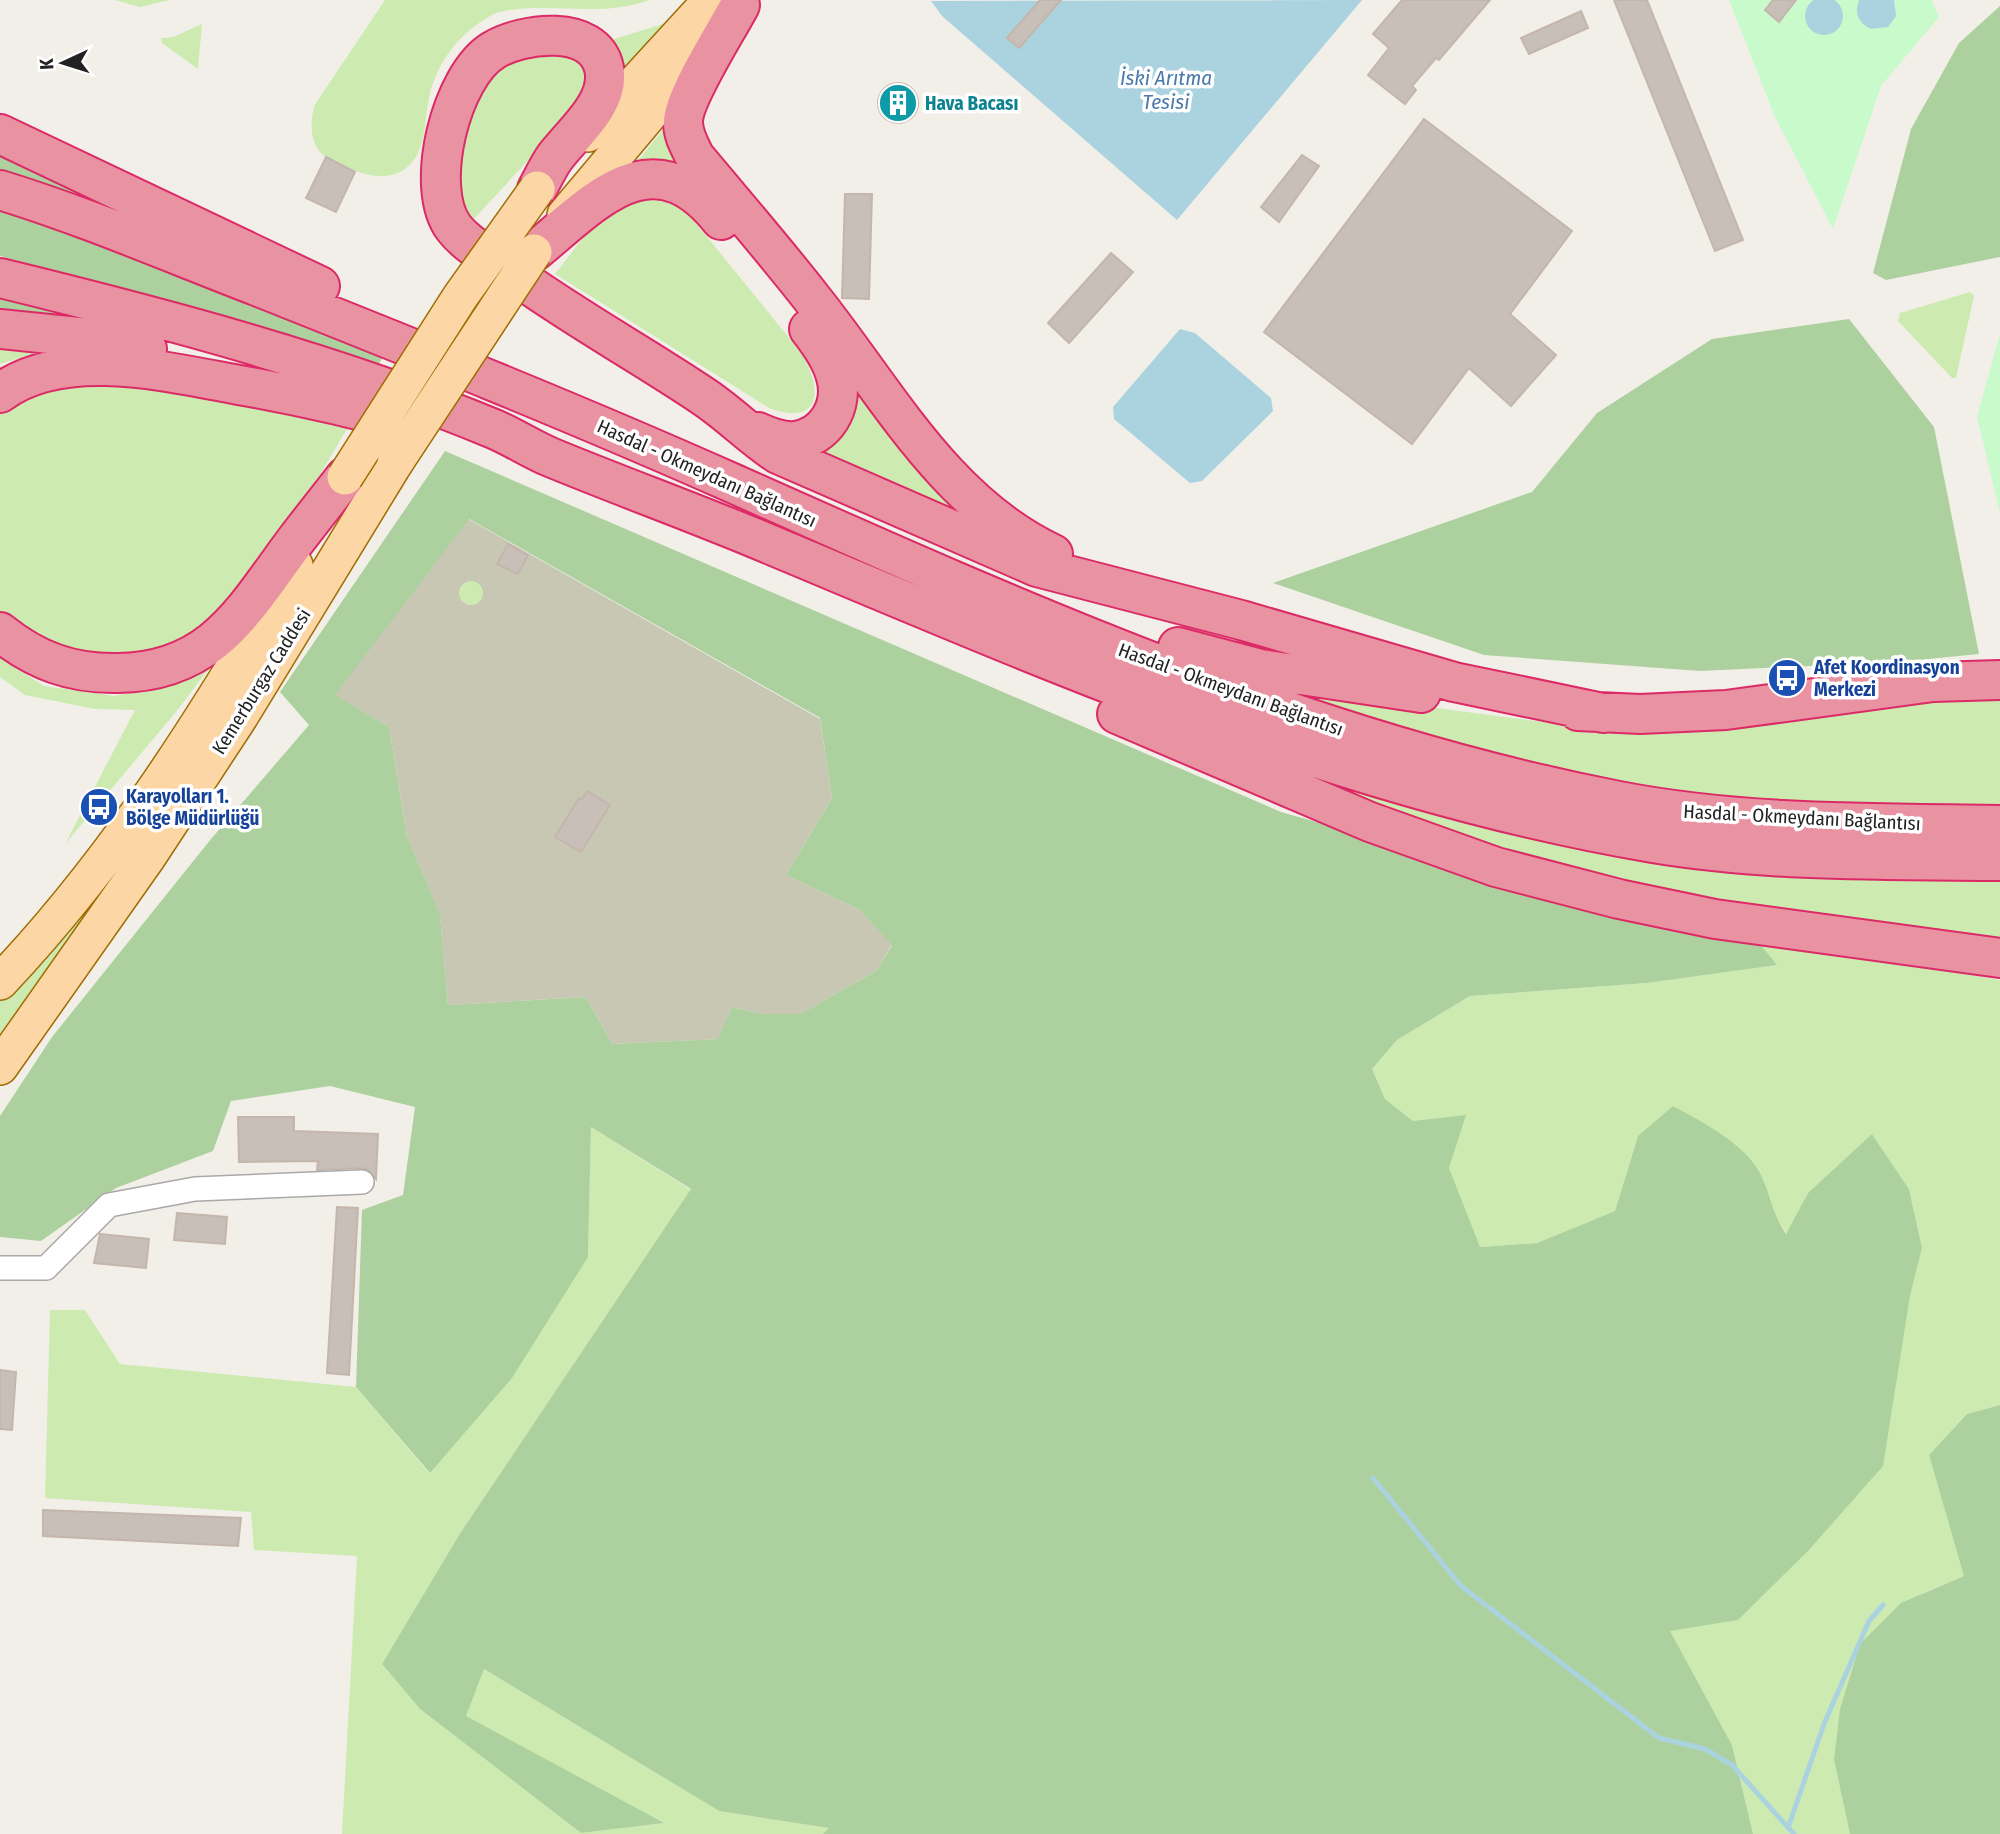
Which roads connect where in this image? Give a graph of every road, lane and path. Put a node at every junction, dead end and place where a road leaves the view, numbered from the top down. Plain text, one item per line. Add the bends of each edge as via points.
1 (732, 2) edge
2 (0, 134) edge
3 (537, 189) junction
4 (0, 190) edge
5 (534, 252) junction
6 (0, 278) edge
7 (0, 329) edge
8 (506, 386) junction
9 (0, 393) edge
10 (313, 397) junction
11 (746, 428) junction
12 (539, 452) junction
13 (345, 477) junction
14 (855, 538) junction
15 (774, 546) junction
16 (1168, 600) junction
17 (0, 632) edge
18 (2000, 663) edge
19 (2000, 680) edge
20 (1933, 682) junction
21 (1603, 713) junction
22 (2000, 825) edge
23 (2000, 861) edge
24 (2000, 958) edge
25 (0, 982) edge
26 (0, 1067) edge
27 (362, 1182) dead end
28 (0, 1268) edge

1 - 3 main road, Kemerburgaz Caddesi
1 - 5 main road, Kemerburgaz Caddesi
1 - 16 highway via 683,118 685,137 695,157 814,301 914,436 969,495 1046,551
2 - 8 highway via 487,365
3 - 11 highway via 606,86 598,55 581,41 566,37 533,38 493,50 464,82 450,121 442,175 447,215 463,238 549,300
3 - 13 main road, Kemerburgaz Caddesi, bridge via 466,287
4 - 8 highway, Hasdal - Okmeydanı Bağlantısı
5 - 11 highway via 624,183 671,181 701,197 815,337 837,379 838,404 828,424 810,438 792,442
5 - 26 main road, Kemerburgaz Caddesi, bridge via 395,463 231,732
6 - 12 highway via 118,307 364,383 499,431
7 - 10 highway via 139,347 246,372
8 - 14 highway, Hasdal - Okmeydanı Bağlantısı
9 - 10 highway via 51,372 95,366 153,370
10 - 12 highway via 488,445
11 - 16 highway via 778,454 1037,567
12 - 15 highway, Hasdal - Okmeydanı Bağlantısı
13 - 17 highway via 235,624 183,660 134,673 70,670 46,662
13 - 25 main road, Kemerburgaz Caddesi via 166,778 97,872
14 - 21 highway via 943,558 1105,623 1222,660 1526,708
14 - 22 highway, Hasdal - Okmeydanı Bağlantısı via 1051,623 1228,691 1477,769 1681,811 1757,818
15 - 23 highway, Hasdal - Okmeydanı Bağlantısı via 1097,680 1379,779 1531,818 1705,850 1849,859
15 - 24 highway via 829,590 1382,827 1496,867 1619,899 1814,933
16 - 21 highway via 1454,682
18 - 20 highway via 1960,670
19 - 20 highway
20 - 21 highway via 1726,710
27 - 28 street via 195,1189 109,1205 46,1268

